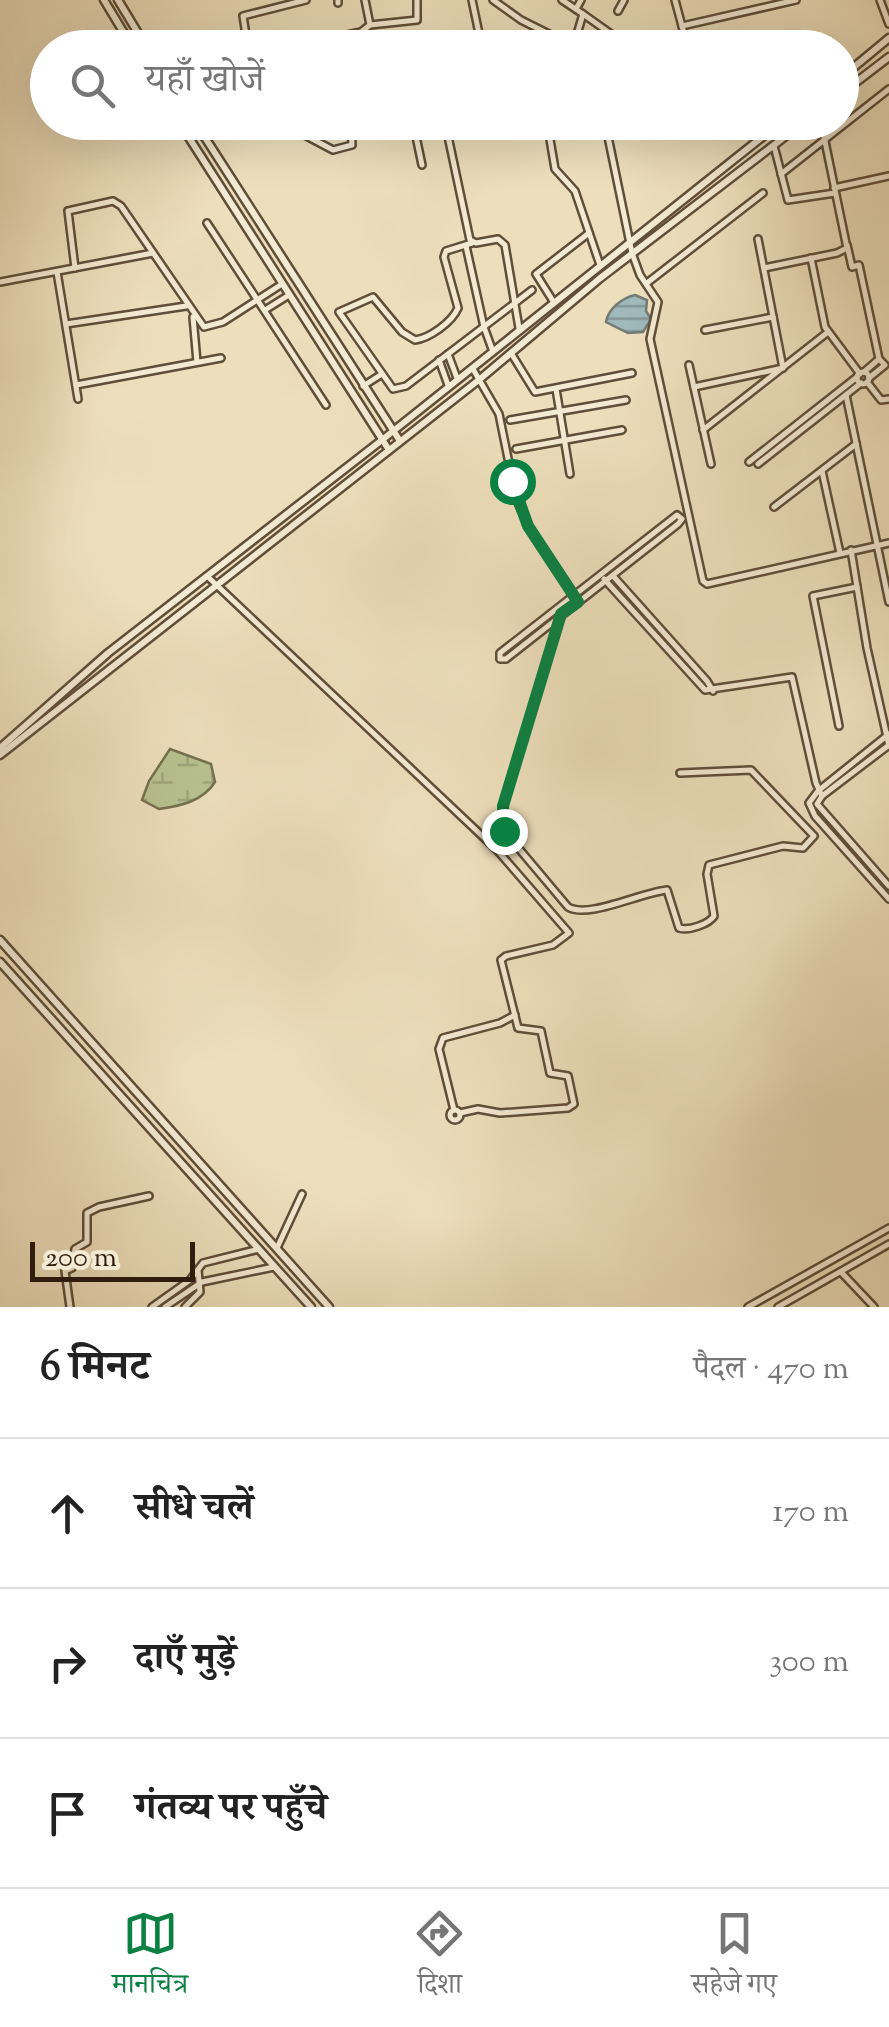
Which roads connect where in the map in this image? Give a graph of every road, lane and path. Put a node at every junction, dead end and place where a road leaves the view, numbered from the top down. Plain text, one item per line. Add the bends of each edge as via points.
1 (104, 0) edge
2 (118, 0) edge
3 (306, 0) edge
4 (365, 0) edge
5 (416, 0) edge
6 (472, 0) edge
7 (493, 0) edge
8 (562, 0) edge
9 (581, 0) edge
10 (624, 0) edge
11 (675, 0) edge
12 (796, 0) edge
13 (880, 0) edge
14 (576, 9) junction
15 (618, 12) dead end
16 (582, 14) junction
17 (889, 24) edge
18 (370, 25) junction
19 (682, 26) junction
20 (122, 30) edge
21 (136, 30) edge
22 (246, 30) edge
23 (363, 30) edge
24 (478, 30) edge
25 (540, 30) edge
26 (578, 30) edge
27 (606, 30) edge
28 (683, 30) edge
29 (889, 38) edge
30 (889, 56) edge
31 (859, 63) edge
32 (859, 80) edge
33 (889, 90) edge
34 (859, 113) edge
35 (191, 140) edge
36 (206, 140) edge
37 (314, 140) edge
38 (352, 140) edge
39 (417, 140) edge
40 (449, 140) edge
41 (550, 140) edge
42 (609, 140) edge
43 (758, 140) edge
44 (782, 140) edge
45 (825, 140) joint
46 (774, 146) junction
47 (422, 165) dead end
48 (781, 174) junction
49 (889, 176) edge
50 (835, 190) junction
51 (763, 193) dead end
52 (207, 223) dead end
53 (589, 233) junction
54 (758, 239) dead end
55 (630, 241) junction
56 (846, 242) junction
57 (469, 244) junction
58 (154, 253) junction
59 (632, 253) junction
60 (811, 258) junction
61 (600, 265) junction
62 (75, 268) junction
63 (764, 268) junction
64 (57, 272) junction
65 (0, 282) edge
66 (282, 283) junction
67 (646, 284) junction
68 (532, 290) dead end
69 (289, 294) junction
70 (257, 300) junction
71 (554, 301) junction
72 (516, 303) junction
73 (188, 305) junction
74 (264, 310) junction
75 (193, 314) junction
76 (773, 316) junction
77 (66, 324) junction
78 (484, 327) junction
79 (519, 328) junction
80 (704, 330) dead end
81 (828, 332) junction
82 (492, 349) junction
83 (511, 353) junction
84 (448, 354) junction
85 (220, 358) dead end
86 (439, 360) junction
87 (884, 360) edge
88 (197, 362) junction
89 (689, 365) dead end
90 (471, 366) junction
91 (783, 368) junction
92 (382, 374) junction
93 (632, 374) dead end
94 (457, 378) junction
95 (863, 378) junction
96 (480, 379) junction
97 (76, 385) junction
98 (448, 385) junction
99 (363, 386) junction
100 (694, 388) junction
101 (556, 390) junction
102 (846, 395) junction
103 (78, 398) dead end
104 (889, 399) edge
105 (626, 400) dead end
106 (326, 405) dead end
107 (560, 411) junction
108 (510, 420) dead end
109 (622, 430) dead end
110 (703, 430) junction
111 (392, 432) junction
112 (382, 440) junction
113 (564, 440) junction
114 (400, 442) junction
115 (856, 444) junction
116 (516, 448) dead end
117 (389, 450) junction
118 (749, 462) dead end
119 (710, 464) dead end
120 (758, 464) dead end
121 (822, 470) junction
122 (570, 474) dead end
123 (774, 507) dead end
124 (889, 543) edge
125 (877, 545) junction
126 (851, 550) junction
127 (840, 553) junction
128 (210, 573) junction
129 (607, 576) junction
130 (220, 583) junction
131 (857, 586) junction
132 (576, 598) junction
133 (889, 602) edge
134 (561, 614) junction
135 (839, 726) dead end
136 (888, 735) edge
137 (889, 745) edge
138 (0, 748) edge
139 (0, 756) edge
140 (680, 773) dead end
141 (820, 793) junction
142 (813, 805) junction
143 (889, 886) edge
144 (889, 898) edge
145 (0, 940) edge
146 (0, 962) edge
147 (515, 1015) junction
148 (202, 1162) junction
149 (191, 1173) junction
150 (302, 1194) dead end
151 (149, 1196) dead end
152 (889, 1228) edge
153 (889, 1244) edge
154 (277, 1248) junction
155 (259, 1249) junction
156 (274, 1266) junction
157 (198, 1270) junction
158 (844, 1270) junction
159 (202, 1282) junction
160 (70, 1307) edge
161 (152, 1307) edge
162 (165, 1307) edge
163 (186, 1307) edge
164 (310, 1307) edge
165 (329, 1307) edge
166 (748, 1307) edge
167 (778, 1307) edge
168 (874, 1307) edge

1 - 20 street
2 - 21 street
3 - 22 street via 244,16
4 - 18 street
5 - 18 street via 418,20
6 - 24 street
7 - 25 street
8 - 14 street
9 - 14 street
10 - 15 street
11 - 19 street
12 - 19 street
13 - 17 street
14 - 16 street
16 - 26 street
16 - 27 street
18 - 23 street
19 - 28 street
29 - 31 street
30 - 32 street
33 - 34 street
35 - 66 street
36 - 99 street
37 - 38 street via 333,150
39 - 47 street
40 - 57 street
41 - 53 street via 555,168 573,186
42 - 55 street
43 - 55 street
44 - 46 street
45 - 48 street
45 - 50 street
46 - 48 street
46 - 59 street
48 - 50 street via 788,200
49 - 50 street
50 - 56 street
51 - 67 street
52 - 70 street
53 - 61 street
53 - 71 street via 538,272
54 - 63 street
55 - 59 street
55 - 61 street
56 - 60 street via 844,251
56 - 87 street via 852,267 859,265
57 - 72 street via 502,240
57 - 78 street
57 - 92 street via 446,251 458,308 427,337 415,340 402,332 373,297 339,312
58 - 62 street
58 - 62 street via 117,202 81,206 67,214
58 - 73 street
59 - 67 street
59 - 83 street
60 - 63 street
60 - 81 street
61 - 71 street
62 - 64 street
63 - 76 street
64 - 65 street
64 - 77 street
66 - 69 street
66 - 70 street
67 - 127 street via 658,302 650,340 702,581
68 - 72 street
69 - 74 street
69 - 112 street
70 - 74 street
70 - 75 street via 209,328
71 - 79 street
72 - 78 street
72 - 79 street
73 - 75 street
73 - 77 street
74 - 106 street
75 - 88 street
76 - 80 street
76 - 91 street
77 - 97 street
78 - 82 street
78 - 84 street
79 - 82 street
81 - 91 street
81 - 95 street
82 - 90 street
83 - 96 street
83 - 101 street via 534,392
84 - 86 street
84 - 94 street
85 - 88 street
86 - 92 street via 400,389
86 - 98 street
87 - 95 street
88 - 97 street
89 - 100 street
90 - 94 street
90 - 96 street
91 - 100 street
91 - 110 street
92 - 99 street
93 - 101 street
94 - 98 street
95 - 102 street
95 - 104 street via 881,400
95 - 118 street
96 - 114 street
96 - 132 street via 499,414 522,512
97 - 103 street
98 - 111 street
99 - 111 street
100 - 110 street
101 - 107 street
102 - 115 street
102 - 120 street
105 - 107 street
107 - 108 street
107 - 113 street
109 - 113 street
110 - 119 street
111 - 112 street
111 - 114 street
112 - 117 street
112 - 128 street
113 - 116 street
113 - 122 street
114 - 117 street
115 - 121 street
115 - 125 street
117 - 130 street
121 - 123 street
121 - 127 street
124 - 125 street
125 - 126 street
125 - 133 street
126 - 127 street
126 - 131 street
128 - 130 street
128 - 138 street
129 - 129 street via 674,517 681,516 678,524
129 - 132 street
129 - 141 street via 702,688 792,678
130 - 139 street
130 - 147 street via 497,850 570,933 501,959
131 - 135 street via 812,596
131 - 136 street
132 - 134 street
132 - 134 street via 500,658 506,660
134 - 140 street via 503,806 504,831 576,912 667,890 686,929 713,919 709,866 788,845 803,848 814,836 750,770
136 - 137 street
136 - 141 street
137 - 141 street
141 - 142 street
142 - 143 street
142 - 144 street via 815,816
145 - 148 street
146 - 149 street
147 - 147 street via 443,1038 439,1049 457,1112 574,1104 568,1076 550,1073 541,1031 518,1029
148 - 149 street
148 - 154 street
149 - 155 street
150 - 154 street
151 - 160 street via 87,1213 87,1242 74,1249 72,1268 65,1272
152 - 166 street
153 - 158 street
154 - 165 street
155 - 156 street
155 - 157 street via 207,1261
156 - 159 street
156 - 164 street
157 - 159 street
157 - 161 street
158 - 167 street
158 - 168 street
159 - 162 street
159 - 163 street

